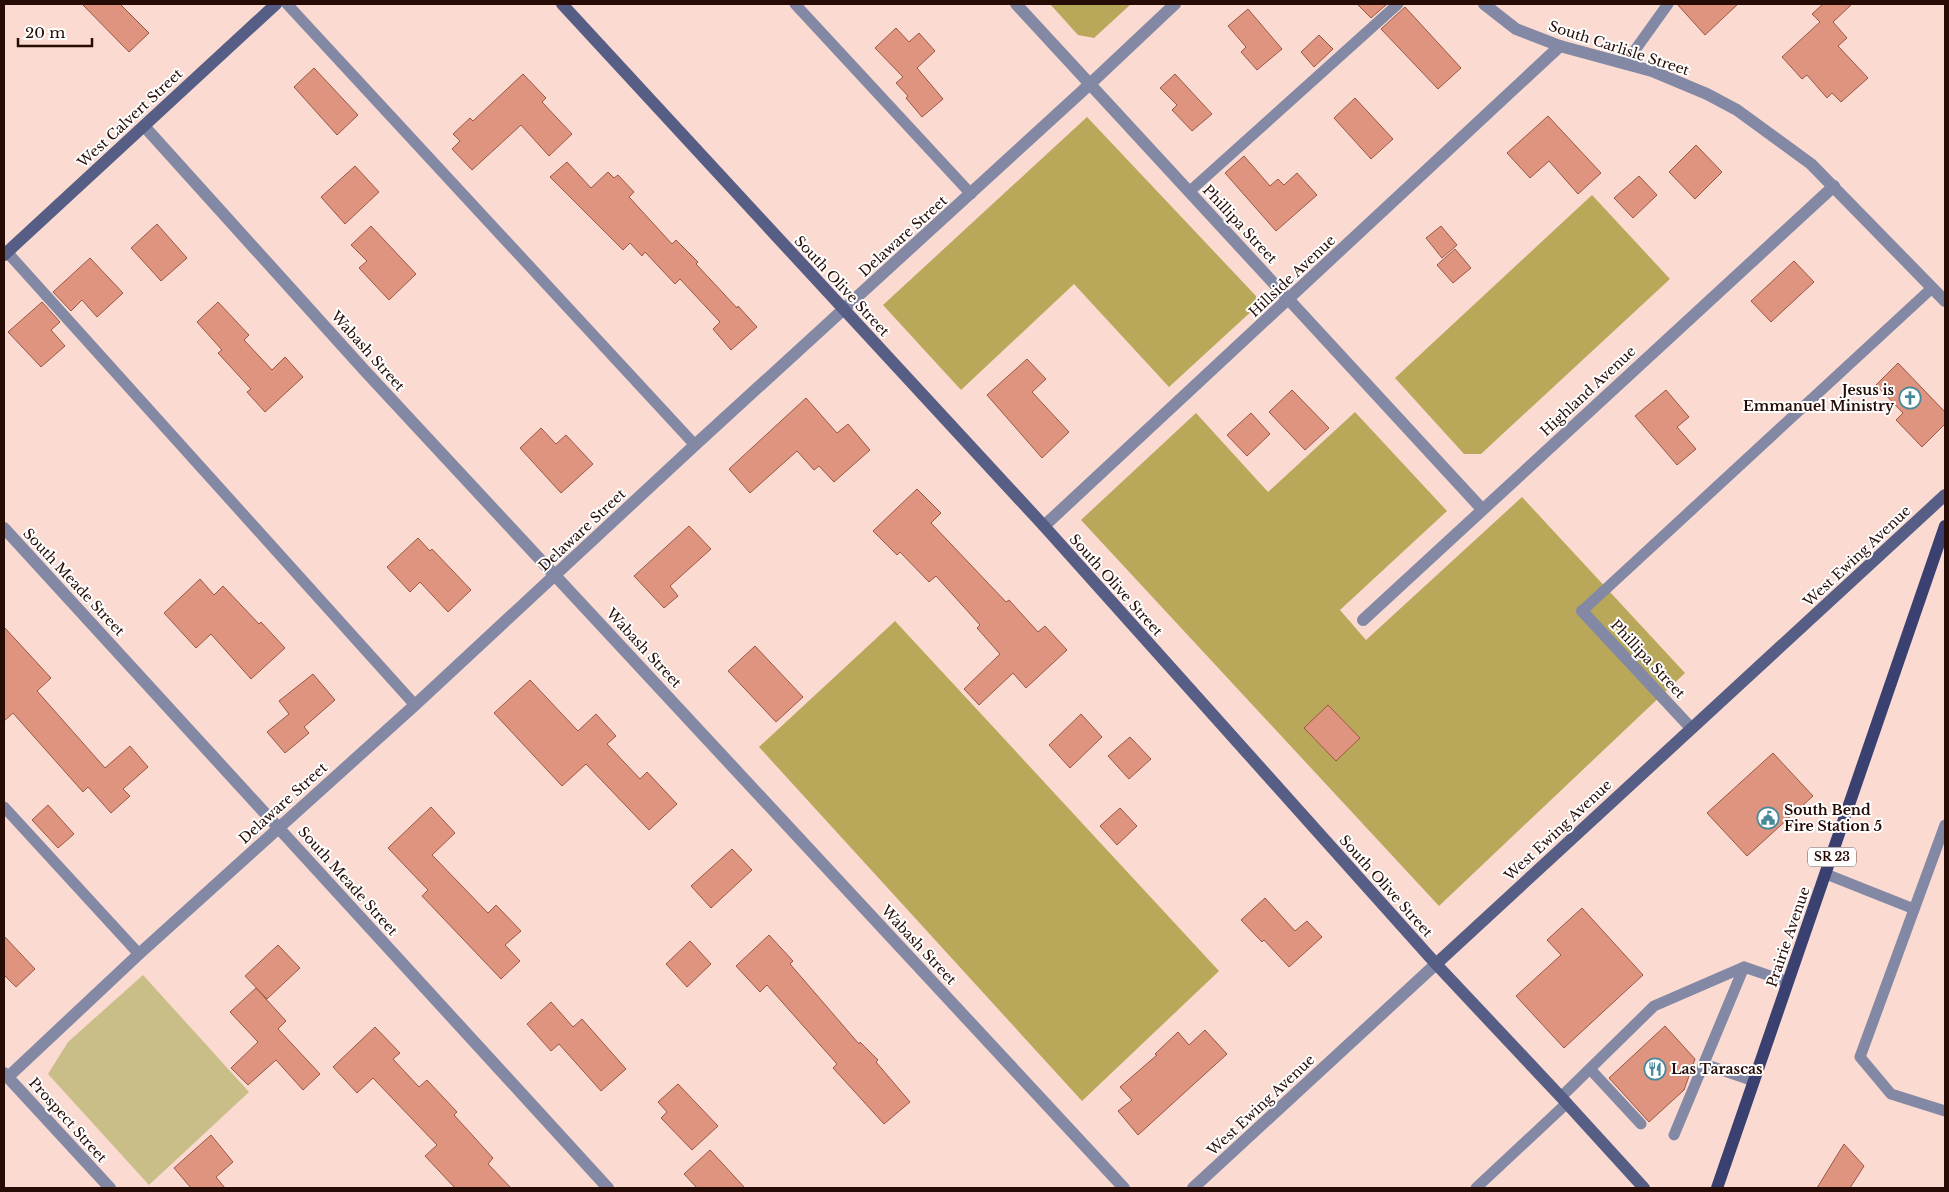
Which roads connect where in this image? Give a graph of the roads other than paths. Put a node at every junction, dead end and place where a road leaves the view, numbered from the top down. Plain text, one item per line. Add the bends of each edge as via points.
1 (276, 4) edge
2 (287, 4) edge
3 (562, 4) edge
4 (795, 4) edge
5 (1016, 4) edge
6 (1175, 4) edge
7 (1398, 4) edge
8 (1484, 4) edge
9 (1668, 4) edge
10 (1560, 46) junction
11 (1625, 64) junction
12 (1090, 84) junction
13 (144, 126) junction
14 (1834, 186) junction
15 (1190, 191) junction
16 (971, 194) junction
17 (5, 253) edge
18 (1932, 288) junction
19 (1290, 299) junction
20 (1945, 301) edge
21 (844, 310) junction
22 (695, 445) junction
23 (1945, 495) edge
24 (1482, 509) junction
25 (1044, 526) junction
26 (1945, 526) edge
27 (4, 528) edge
28 (555, 575) junction
29 (1582, 611) joint
30 (1364, 620) dead end
31 (415, 705) junction
32 (1691, 728) junction
33 (4, 807) edge
34 (1945, 825) edge
35 (279, 827) junction
36 (1826, 874) junction
37 (1914, 909) junction
38 (139, 954) junction
39 (1436, 964) junction
40 (1744, 967) junction
41 (1788, 982) junction
42 (1704, 1064) junction
43 (1590, 1069) junction
44 (6, 1075) edge
45 (1754, 1081) junction
46 (1564, 1100) junction
47 (1945, 1112) edge
48 (1641, 1124) dead end
49 (1674, 1135) dead end
50 (110, 1188) edge
51 (608, 1188) edge
52 (1124, 1188) edge
53 (1193, 1188) edge
54 (1476, 1188) edge
55 (1644, 1188) edge
56 (1717, 1188) edge

1 - 13 street, West Calvert Street
2 - 22 lane
3 - 21 street, South Olive Street
4 - 16 lane
5 - 12 street, Phillipa Street
6 - 12 street, Delaware Street
7 - 15 lane
8 - 10 street, South Carlisle Street via 1516,29
9 - 11 lane
10 - 11 street, South Carlisle Street
10 - 19 street, Hillside Avenue
11 - 14 street, South Carlisle Street via 1652,71 1737,110 1811,164
12 - 15 street, Phillipa Street
12 - 16 street, Delaware Street
13 - 17 street, West Calvert Street
13 - 28 street, Wabash Street
14 - 18 street, South Carlisle Street
14 - 24 street, Highland Avenue
15 - 19 street, Phillipa Street
16 - 21 street, Delaware Street
17 - 31 lane
18 - 20 street, South Carlisle Street
18 - 29 lane
19 - 24 street, Phillipa Street
19 - 25 street, Hillside Avenue
21 - 22 street, Delaware Street
21 - 25 street, South Olive Street
22 - 28 street, Delaware Street
23 - 32 street, West Ewing Avenue
24 - 30 street, Highland Avenue
25 - 39 street, South Olive Street
26 - 36 main road, Prairie Avenue / SR 23
27 - 35 street, South Meade Street
28 - 31 street, Delaware Street
28 - 52 street, Wabash Street
29 - 32 street, Phillipa Street
31 - 35 street, Delaware Street
32 - 39 street, West Ewing Avenue
33 - 38 lane
34 - 37 lane
35 - 38 street, Delaware Street
35 - 51 street, South Meade Street
36 - 37 lane
36 - 41 main road, Prairie Avenue / SR 23
37 - 47 lane via 1860,1057 1891,1094
38 - 44 street, Delaware Street
39 - 46 street, South Olive Street
39 - 53 street, West Ewing Avenue
40 - 41 lane
40 - 42 lane
40 - 43 lane via 1654,1006
41 - 45 main road, Prairie Avenue / SR 23
42 - 45 lane
42 - 49 lane
43 - 46 lane
43 - 48 lane
44 - 50 street, Prospect Street
45 - 56 main road, Prairie Avenue / SR 23
46 - 54 lane
46 - 55 street, South Olive Street

